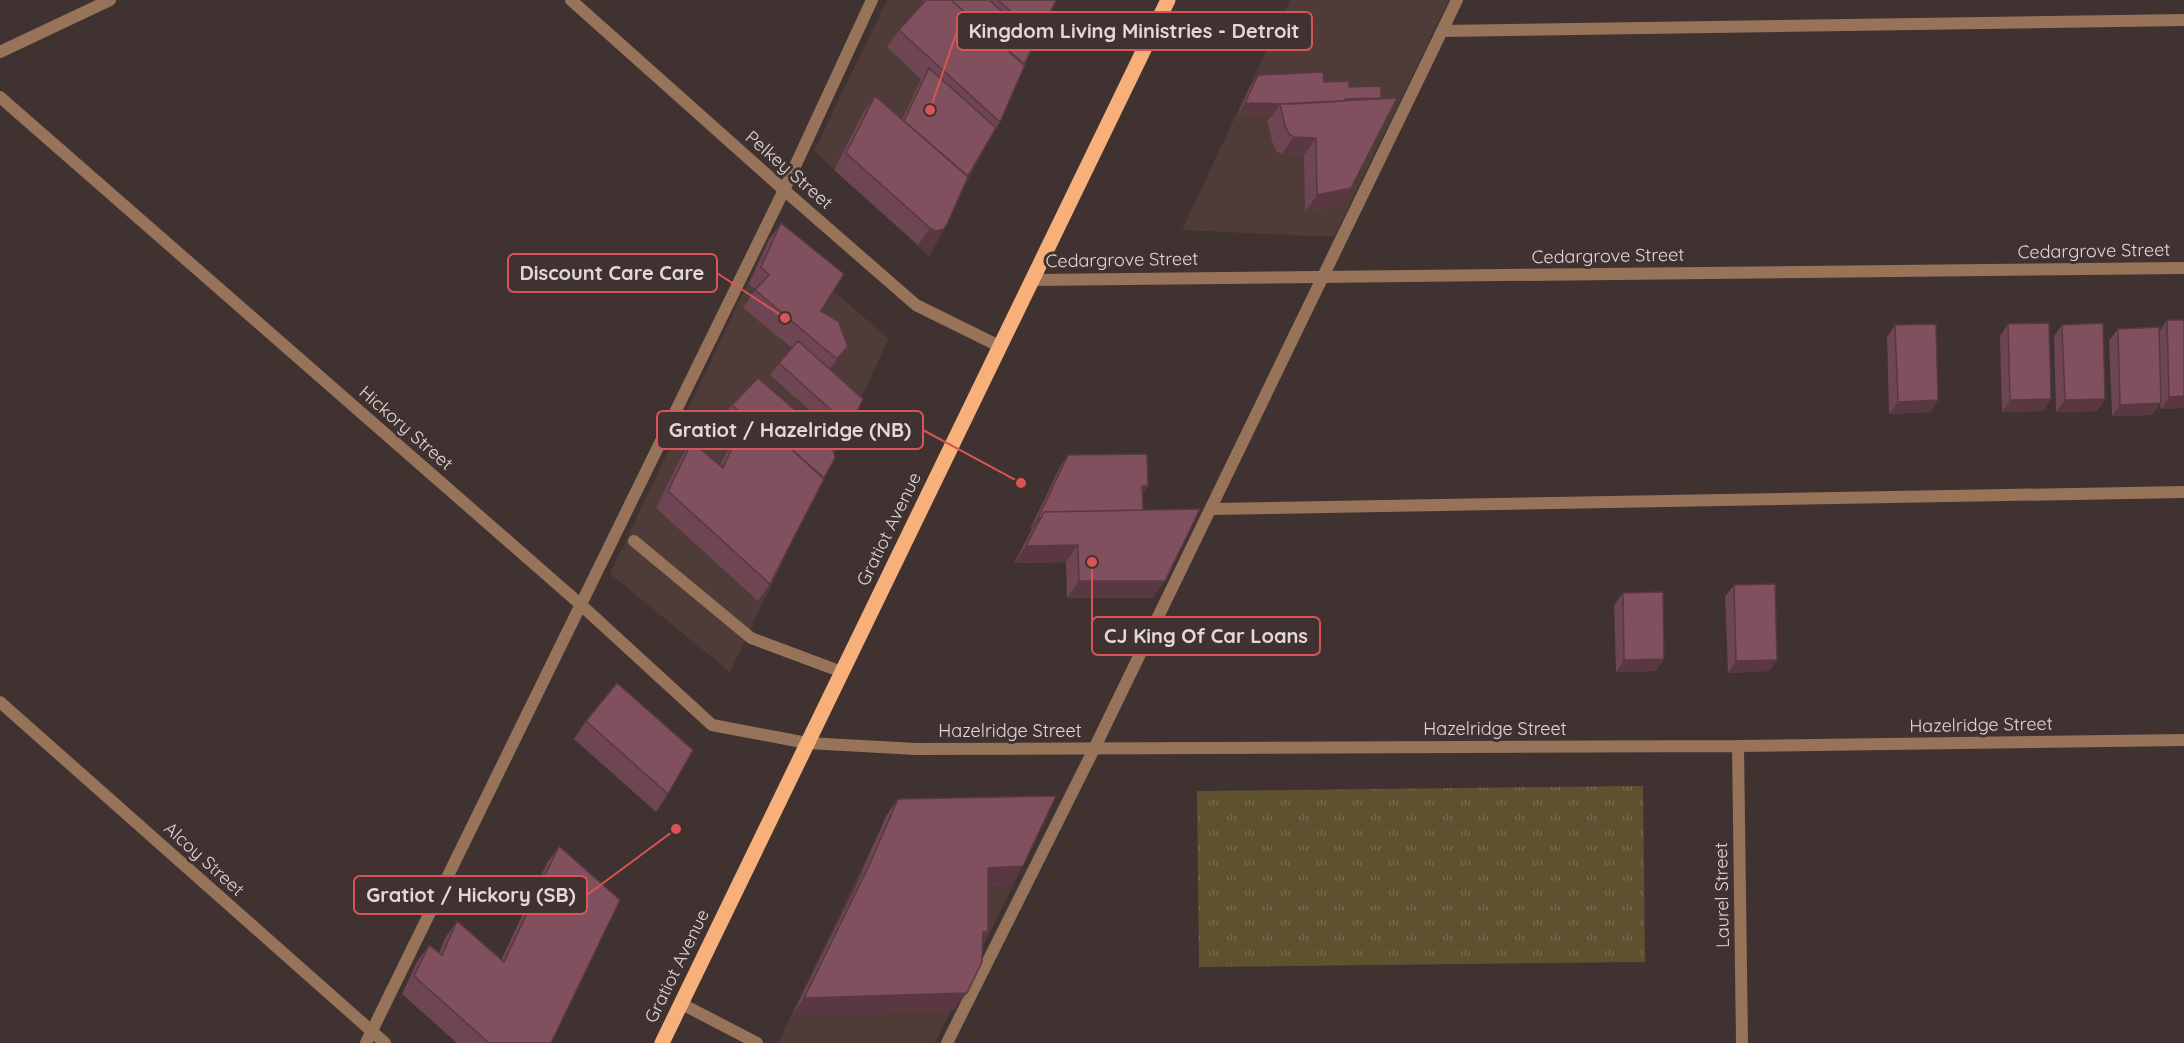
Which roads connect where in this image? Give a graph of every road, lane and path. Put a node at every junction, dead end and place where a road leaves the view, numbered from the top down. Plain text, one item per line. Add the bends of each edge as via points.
1 (110, 0) edge
2 (571, 0) edge
3 (873, 0) edge
4 (1168, 0) edge
5 (1457, 0) edge
6 (2184, 20) edge
7 (1442, 31) junction
8 (0, 52) edge
9 (0, 97) edge
10 (784, 190) junction
11 (2184, 268) edge
12 (1324, 277) junction
13 (1032, 280) junction
14 (999, 346) junction
15 (2184, 492) edge
16 (1211, 509) junction
17 (634, 541) dead end
18 (580, 604) junction
19 (842, 672) junction
20 (0, 702) edge
21 (2184, 741) edge
22 (807, 743) junction
23 (1738, 746) junction
24 (1094, 748) junction
25 (680, 1003) junction
26 (368, 1037) edge
27 (385, 1043) edge
28 (662, 1043) edge
29 (757, 1043) edge
30 (946, 1043) edge
31 (1742, 1043) edge

1 - 8 street
2 - 10 street, Pelkey Street
3 - 10 street
4 - 13 main road, Gratiot Avenue
5 - 7 street
6 - 7 street
7 - 12 street
9 - 18 street, Hickory Street
10 - 14 street, Pelkey Street via 916,305
10 - 18 street
11 - 12 street, Cedargrove Street
12 - 13 street, Cedargrove Street
12 - 16 street
13 - 14 main road, Gratiot Avenue
14 - 19 main road, Gratiot Avenue
15 - 16 street
16 - 24 street
17 - 19 street via 751,638
18 - 22 street, Hickory Street via 712,725
18 - 26 street
19 - 22 main road, Gratiot Avenue
20 - 26 street, Alcoy Street
21 - 23 street, Hazelridge Street
22 - 24 street, Hazelridge Street via 916,748
22 - 25 main road, Gratiot Avenue
23 - 24 street, Hazelridge Street
23 - 31 street, Laurel Street
24 - 30 street
25 - 28 main road, Gratiot Avenue
25 - 29 street
26 - 27 street, Alcoy Street

